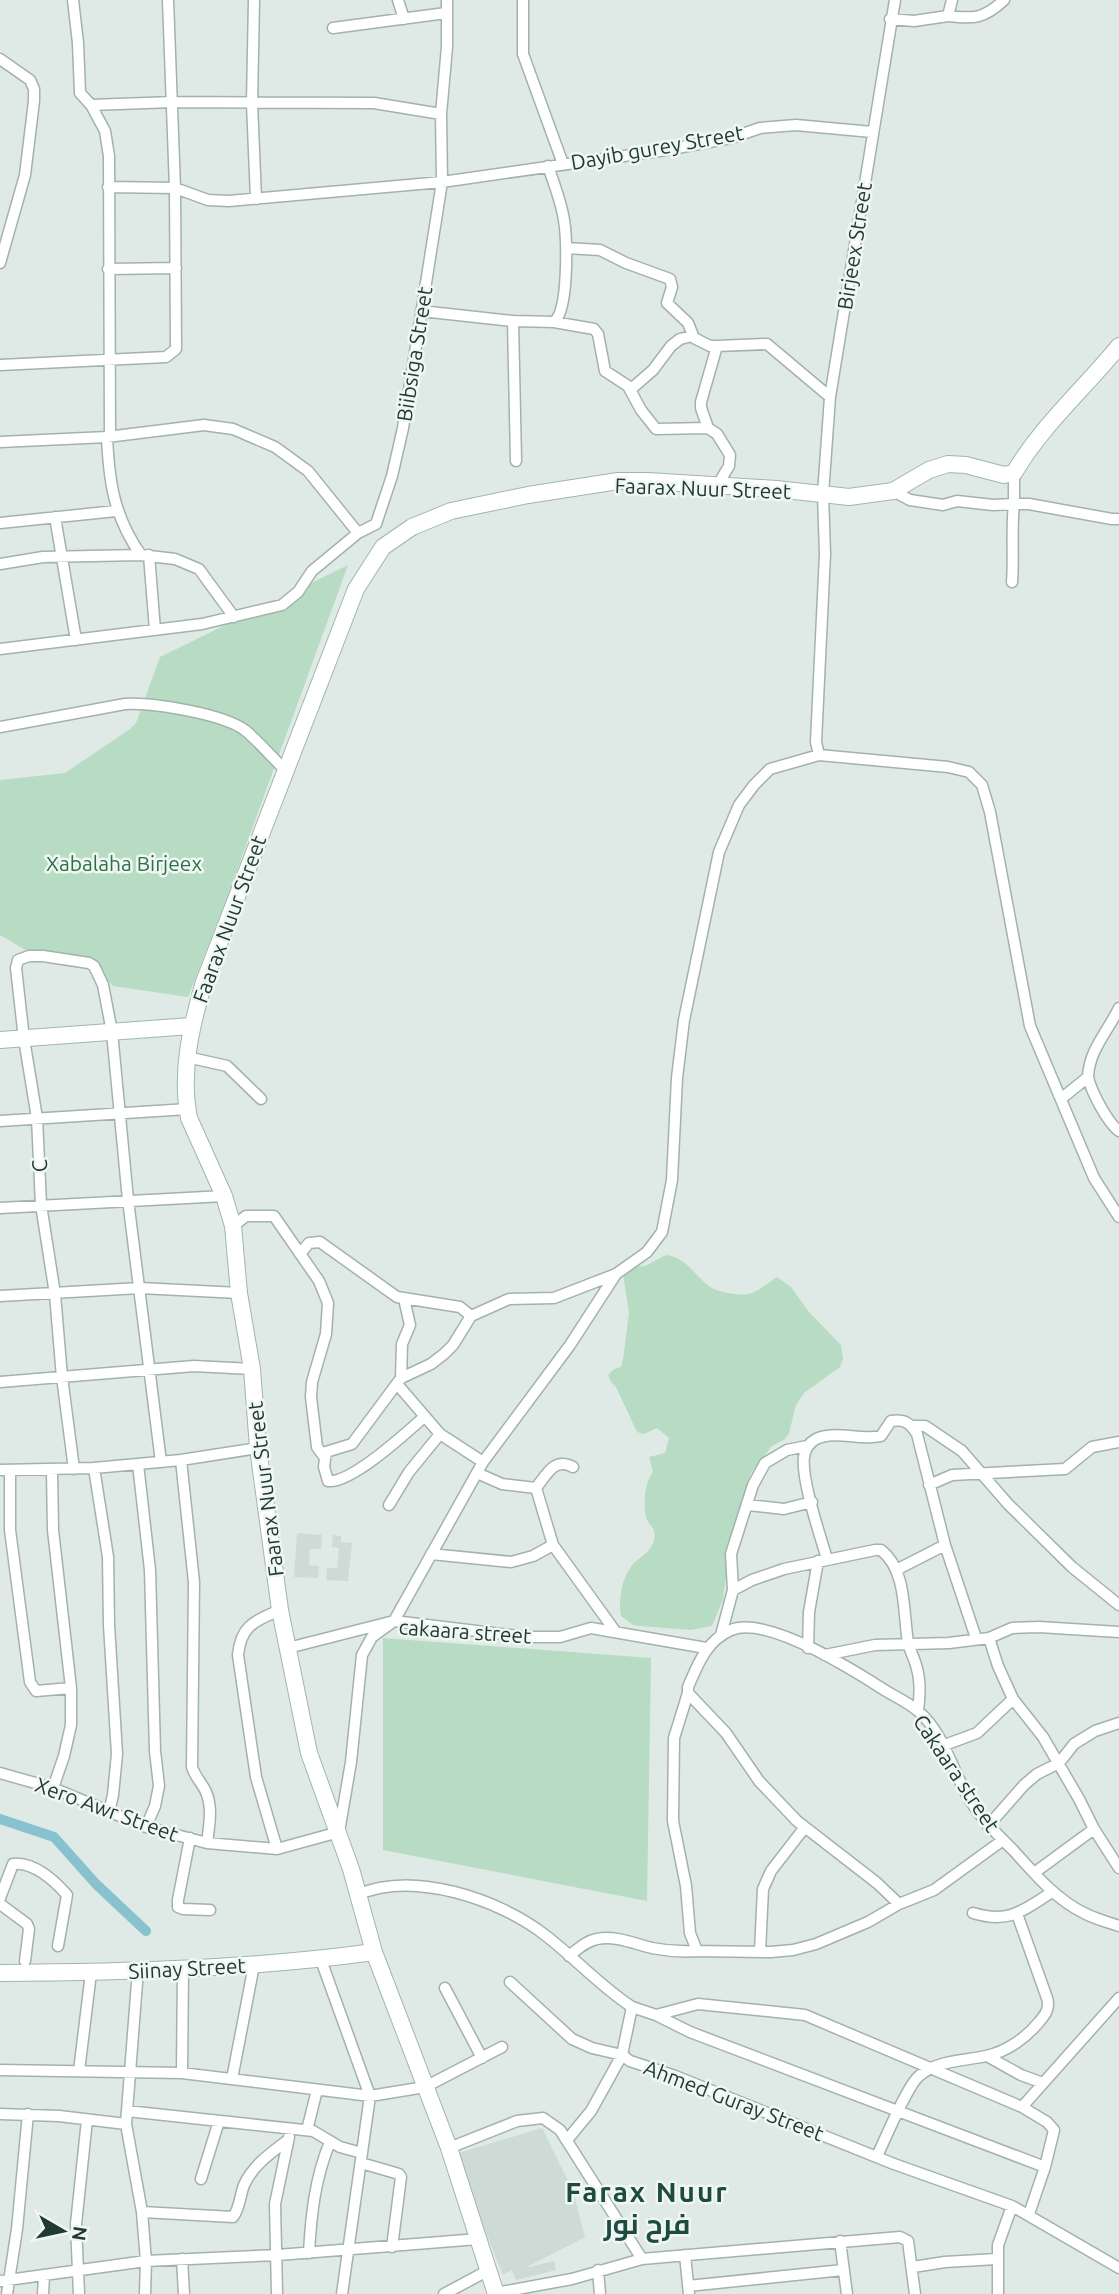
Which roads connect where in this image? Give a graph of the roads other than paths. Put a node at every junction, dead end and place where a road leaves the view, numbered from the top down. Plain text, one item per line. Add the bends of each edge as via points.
1 (72, 0) edge
2 (169, 0) edge
3 (254, 0) edge
4 (398, 0) edge
5 (447, 0) edge
6 (523, 0) edge
7 (895, 0) edge
8 (952, 0) edge
9 (1004, 0) edge
10 (446, 13) junction
11 (948, 16) junction
12 (404, 19) junction
13 (890, 19) junction
14 (333, 28) dead end
15 (0, 58) edge
16 (173, 102) junction
17 (252, 103) junction
18 (92, 105) junction
19 (441, 114) junction
20 (872, 132) junction
21 (563, 164) junction
22 (548, 166) junction
23 (442, 182) junction
24 (108, 187) junction
25 (175, 188) junction
26 (256, 199) junction
27 (566, 248) junction
28 (0, 263) edge
29 (176, 268) junction
30 (108, 269) junction
31 (421, 311) junction
32 (513, 321) junction
33 (554, 322) junction
34 (692, 336) junction
35 (717, 346) junction
36 (1119, 346) edge
37 (108, 359) junction
38 (0, 365) edge
39 (630, 390) junction
40 (830, 397) junction
41 (708, 428) junction
42 (108, 436) junction
43 (0, 442) edge
44 (516, 461) dead end
45 (1014, 473) junction
46 (717, 485) junction
47 (893, 491) junction
48 (823, 494) junction
49 (1014, 503) junction
50 (116, 511) junction
51 (55, 517) junction
52 (1119, 519) edge
53 (0, 523) edge
54 (376, 524) junction
55 (358, 533) junction
56 (383, 547) junction
57 (145, 555) junction
58 (63, 557) junction
59 (0, 564) edge
60 (1012, 582) dead end
61 (234, 617) junction
62 (155, 630) junction
63 (76, 640) junction
64 (0, 649) edge
65 (0, 727) edge
66 (820, 755) junction
67 (284, 769) junction
68 (1119, 1008) edge
69 (191, 1026) junction
70 (111, 1032) junction
71 (24, 1039) junction
72 (0, 1040) edge
73 (187, 1057) junction
74 (1088, 1077) junction
75 (1062, 1098) junction
76 (261, 1099) dead end
77 (188, 1109) junction
78 (120, 1113) junction
79 (37, 1118) junction
80 (0, 1121) edge
81 (1119, 1130) edge
82 (224, 1196) junction
83 (128, 1200) junction
84 (41, 1205) junction
85 (0, 1208) edge
86 (1119, 1217) edge
87 (233, 1226) junction
88 (300, 1254) junction
89 (616, 1274) junction
90 (140, 1288) junction
91 (239, 1293) junction
92 (55, 1294) junction
93 (0, 1296) edge
94 (404, 1299) junction
95 (471, 1316) junction
96 (252, 1369) junction
97 (148, 1371) junction
98 (62, 1377) junction
99 (399, 1381) junction
100 (0, 1382) edge
101 (424, 1417) junction
102 (911, 1426) junction
103 (440, 1434) junction
104 (1119, 1442) edge
105 (807, 1446) junction
106 (258, 1448) junction
107 (325, 1458) junction
108 (181, 1460) junction
109 (161, 1462) junction
110 (483, 1462) junction
111 (138, 1464) junction
112 (573, 1467) dead end
113 (94, 1468) junction
114 (74, 1469) junction
115 (5, 1470) edge
116 (52, 1471) junction
117 (477, 1473) junction
118 (982, 1473) junction
119 (929, 1485) junction
120 (536, 1488) junction
121 (812, 1502) junction
122 (389, 1505) dead end
123 (748, 1505) junction
124 (5, 1529) edge
125 (552, 1545) junction
126 (945, 1545) junction
127 (431, 1554) junction
128 (822, 1560) junction
129 (895, 1570) junction
130 (733, 1590) junction
131 (1119, 1605) edge
132 (280, 1610) junction
133 (394, 1621) junction
134 (615, 1631) junction
135 (1119, 1632) edge
136 (721, 1635) junction
137 (989, 1637) junction
138 (976, 1639) junction
139 (908, 1644) junction
140 (288, 1648) junction
141 (706, 1648) junction
142 (808, 1648) junction
143 (824, 1655) junction
144 (71, 1688) junction
145 (688, 1693) junction
146 (1013, 1699) junction
147 (918, 1711) junction
148 (1119, 1723) edge
149 (942, 1746) junction
150 (1059, 1763) junction
151 (0, 1773) edge
152 (53, 1788) junction
153 (109, 1812) junction
154 (988, 1826) junction
155 (146, 1827) junction
156 (805, 1827) junction
157 (1094, 1829) junction
158 (339, 1832) junction
159 (190, 1838) junction
160 (1003, 1840) junction
161 (206, 1843) junction
162 (277, 1849) junction
163 (1119, 1868) edge
164 (1034, 1873) junction
165 (1052, 1892) junction
166 (357, 1895) junction
167 (0, 1898) edge
168 (0, 1904) edge
169 (899, 1904) junction
170 (210, 1910) dead end
171 (973, 1913) dead end
172 (1017, 1914) junction
173 (1119, 1926) edge
174 (58, 1946) dead end
175 (697, 1951) junction
176 (760, 1951) junction
177 (374, 1952) junction
178 (569, 1956) junction
179 (321, 1960) junction
180 (25, 1961) dead end
181 (254, 1965) junction
182 (183, 1969) junction
183 (138, 1970) junction
184 (91, 1972) junction
185 (0, 1973) edge
186 (510, 1982) dead end
187 (445, 1988) dead end
188 (1119, 1998) edge
189 (632, 2007) junction
190 (656, 2015) junction
191 (502, 2047) dead end
192 (622, 2055) junction
193 (987, 2056) junction
194 (482, 2058) junction
195 (929, 2068) junction
196 (0, 2070) edge
197 (79, 2071) junction
198 (131, 2071) junction
199 (181, 2073) junction
200 (232, 2079) junction
201 (1043, 2083) junction
202 (425, 2087) junction
203 (317, 2090) junction
204 (370, 2096) junction
205 (1022, 2107) junction
206 (127, 2111) junction
207 (898, 2112) junction
208 (0, 2114) edge
209 (28, 2114) junction
210 (87, 2120) junction
211 (219, 2120) junction
212 (126, 2124) junction
213 (291, 2128) junction
214 (307, 2130) junction
215 (288, 2140) junction
216 (567, 2140) junction
217 (330, 2142) junction
218 (449, 2148) junction
219 (877, 2157) junction
220 (362, 2158) junction
221 (1045, 2168) junction
222 (201, 2179) dead end
223 (1013, 2206) junction
224 (142, 2212) junction
225 (1029, 2214) junction
226 (478, 2239) junction
227 (840, 2241) junction
228 (392, 2247) junction
229 (349, 2251) junction
230 (309, 2253) junction
231 (278, 2255) junction
232 (685, 2255) junction
233 (182, 2259) junction
234 (642, 2259) junction
235 (997, 2259) junction
236 (146, 2261) junction
237 (913, 2267) junction
238 (1119, 2268) edge
239 (489, 2270) junction
240 (598, 2270) junction
241 (844, 2270) junction
242 (76, 2271) junction
243 (44, 2276) junction
244 (5, 2281) edge
245 (689, 2290) edge
246 (7, 2294) edge
247 (43, 2294) edge
248 (79, 2294) edge
249 (145, 2294) edge
250 (184, 2294) edge
251 (277, 2294) edge
252 (342, 2294) edge
253 (444, 2294) edge
254 (496, 2294) edge
255 (600, 2294) edge
256 (847, 2294) edge
257 (915, 2294) edge
258 (998, 2294) edge

1 - 18 street via 80,93
2 - 16 street
3 - 17 street
4 - 12 street
5 - 10 street, Biibsiga Street
6 - 21 street via 523,54
7 - 13 street, Birjeex Street
8 - 11 street
9 - 11 street via 979,18
10 - 12 street
10 - 19 street, Biibsiga Street
11 - 13 street
12 - 14 street
13 - 20 street, Birjeex Street
15 - 28 street via 30,80 34,89 25,175
16 - 17 street
16 - 18 street
16 - 25 street
17 - 19 street via 374,103
17 - 26 street
18 - 24 street via 105,131
19 - 23 street, Biibsiga Street
20 - 21 street, Dayib gurey Street via 796,125 760,128 679,148
20 - 40 street, Birjeex Street
21 - 22 street, Dayib gurey Street
22 - 23 street, Dayib gurey Street
22 - 27 street via 561,206
23 - 26 street, Dayib gurey Street
23 - 31 street, Biibsiga Street
24 - 25 street, Dayib gurey Street
24 - 30 street
25 - 26 street, Dayib gurey Street via 208,200
25 - 29 street
27 - 33 street via 562,302
27 - 34 street via 600,250 670,279 667,303 688,323
29 - 30 street
29 - 37 street via 176,349 166,357
30 - 37 street
31 - 32 street
31 - 54 street, Biibsiga Street via 403,428
32 - 33 street
32 - 44 street
33 - 39 street via 594,329 606,371
34 - 35 street
34 - 39 street via 671,346
35 - 40 street via 766,344
35 - 41 street via 701,402
36 - 45 main road via 1062,408
37 - 38 street
37 - 42 street
39 - 41 street via 656,429
40 - 48 street, Birjeex Street
41 - 46 street via 730,455
42 - 43 street
42 - 50 street via 108,470
42 - 55 street via 204,425 233,429 275,447 308,471
45 - 47 main road via 948,464
45 - 49 street
46 - 48 main road, Faarax Nuur Street
46 - 56 main road, Faarax Nuur Street via 618,481 528,495 451,511 412,527
47 - 48 main road, Faarax Nuur Street via 849,497
47 - 49 street via 910,500 943,505 957,501
48 - 66 street, Birjeex Street
49 - 52 street
49 - 60 street
50 - 51 street
50 - 57 street
51 - 53 street
51 - 58 street
54 - 55 street
54 - 56 street
55 - 61 street via 312,570 298,592 282,605
56 - 67 main road, Faarax Nuur Street via 356,589
57 - 58 street
57 - 61 street via 175,559 199,569
57 - 62 street
58 - 59 street
58 - 63 street
61 - 62 street
62 - 63 street
63 - 64 street
65 - 67 street via 143,704 236,725
66 - 75 street via 948,767 969,772 982,785 1030,1026
66 - 89 street via 770,769 739,805 719,852 684,1020 672,1180 662,1232 647,1252
67 - 69 main road, Faarax Nuur Street
68 - 74 street via 1098,1041
69 - 70 main road
69 - 73 main road, Faarax Nuur Street
70 - 71 main road
70 - 71 street, C via 103,985 94,966 29,956 18,960 16,968
70 - 78 street
71 - 72 main road
71 - 79 street, C
73 - 76 street via 227,1066
73 - 77 main road, Faarax Nuur Street
74 - 75 street
74 - 81 street via 1091,1091
75 - 86 street via 1094,1178
77 - 78 street
77 - 82 main road, Faarax Nuur Street
78 - 79 street
78 - 83 street
79 - 80 street
79 - 84 street, C
82 - 83 street
82 - 87 main road, Faarax Nuur Street
83 - 84 street
83 - 90 street
84 - 85 street
84 - 92 street, C
87 - 88 street via 246,1216 274,1216
87 - 91 main road, Faarax Nuur Street
88 - 94 street via 309,1242 320,1242
88 - 107 street via 328,1303 326,1334 310,1397 317,1447
89 - 95 street via 554,1297 509,1299
89 - 110 street
90 - 91 street
90 - 92 street
90 - 97 street
91 - 96 main road, Faarax Nuur Street
92 - 93 street
92 - 98 street, C
94 - 95 street via 460,1307
94 - 99 street via 410,1325 402,1344
95 - 99 street via 444,1354
96 - 97 street via 194,1366
96 - 106 main road, Faarax Nuur Street
97 - 98 street
97 - 109 street
98 - 100 street
98 - 114 street, C
99 - 101 street
99 - 107 street via 352,1444 326,1452
101 - 103 street
101 - 107 street via 365,1464 331,1482
102 - 105 street via 891,1421 881,1436 834,1435
102 - 118 street via 932,1430 962,1451
102 - 119 street
103 - 110 street
103 - 122 street
104 - 118 street via 1092,1447 1065,1469
105 - 121 street via 805,1475
105 - 123 street via 787,1450 765,1463
106 - 108 street
106 - 132 main road, Faarax Nuur Street
108 - 109 street
108 - 161 street via 194,1582 192,1767 209,1802
109 - 111 street
110 - 117 street
111 - 113 street
111 - 155 street via 150,1570 159,1786
112 - 120 street via 555,1464
113 - 114 street
113 - 153 street via 108,1556 117,1754
114 - 116 street
115 - 116 street
115 - 124 street
116 - 144 street via 53,1530
117 - 120 street via 502,1484
117 - 127 street
118 - 119 street via 952,1475
118 - 131 street via 1072,1567
119 - 126 street
120 - 125 street
121 - 123 street via 784,1509
121 - 128 street
123 - 130 street via 731,1554
124 - 144 street via 32,1688
125 - 127 street via 511,1562
125 - 134 street
126 - 129 street
126 - 138 street
127 - 133 street
128 - 129 street via 875,1549 886,1554
128 - 130 street via 762,1576
128 - 142 street via 809,1612
129 - 139 street
130 - 136 street
132 - 140 main road, Faarax Nuur Street
132 - 162 street via 246,1629 239,1655 256,1777
133 - 134 street, cakaara street via 526,1637 561,1637 591,1628
133 - 140 street
133 - 158 street, cakaara street via 372,1637 362,1655
134 - 141 street
135 - 137 street via 1012,1628
136 - 141 street
136 - 142 street, Cakaara street via 734,1628 751,1628 774,1632
137 - 138 street
137 - 146 street
138 - 139 street
139 - 143 street
139 - 147 street via 920,1684
140 - 158 main road, Faarax Nuur Street via 309,1753
141 - 145 street
142 - 143 street, Cakaara street
143 - 147 street, Cakaara street
144 - 152 street via 71,1725
145 - 156 street via 726,1733 759,1781
145 - 175 street via 674,1738 673,1821 690,1933
146 - 149 street via 977,1733
146 - 150 street
147 - 149 street, Cakaara street
148 - 150 street via 1074,1744
149 - 154 street, Cakaara street via 966,1795
150 - 154 street via 1024,1784
150 - 157 street
151 - 152 street, Xero Awr Street
152 - 153 street, Xero Awr Street
153 - 155 street, Xero Awr Street
154 - 160 street, Cakaara street
155 - 159 street, Xero Awr Street
156 - 169 street
156 - 176 street via 763,1889
157 - 163 street
157 - 164 street
158 - 162 street, Xero Awr Street
158 - 166 main road, Faarax Nuur Street
159 - 161 street, Xero Awr Street
159 - 170 street via 178,1907
160 - 164 street, Cakaara street
160 - 169 street via 934,1890
161 - 162 street, Xero Awr Street
164 - 165 street, Cakaara street
165 - 172 street
165 - 173 street, Cakaara street via 1083,1913
166 - 177 main road, Faarax Nuur Street
166 - 178 street via 391,1887 449,1891 506,1910 545,1934
167 - 174 street via 13,1864 23,1863 46,1876 67,1895
168 - 180 street via 27,1924
169 - 176 street via 816,1944
171 - 172 street via 995,1919
172 - 193 street via 1049,2005 1042,2019 1018,2042
175 - 176 street
175 - 178 street via 600,1938
177 - 179 main road, Siinay Street
177 - 202 main road, Faarax Nuur Street
178 - 189 street
179 - 181 main road, Siinay Street
179 - 204 street
181 - 182 main road, Siinay Street
181 - 200 street
182 - 183 main road, Siinay Street
182 - 199 street
183 - 184 main road, Siinay Street
183 - 198 street
184 - 185 main road, Siinay Street
184 - 197 street
186 - 192 street via 572,2039
187 - 194 street
188 - 201 street
189 - 190 street
189 - 192 street, Ahmed Guray Street
190 - 195 street via 698,2004 805,2015
190 - 207 street
191 - 194 street
192 - 216 street via 591,2111
192 - 219 street, Ahmed Guray Street
193 - 195 street
193 - 201 street
194 - 202 street
195 - 205 street
195 - 207 street via 916,2078
196 - 197 street
197 - 198 street
198 - 199 street
198 - 206 street
199 - 200 street
200 - 203 street
201 - 205 street
202 - 204 street
202 - 218 main road, Faarax Nuur Street
203 - 204 street
203 - 214 street
204 - 220 street
205 - 221 street via 1054,2130
206 - 211 street
206 - 212 street
207 - 219 street
207 - 221 street
208 - 209 street
209 - 210 street
209 - 244 street
210 - 212 street
210 - 242 street via 78,2192
211 - 213 street
211 - 222 street
212 - 224 street
213 - 214 street
213 - 215 street
214 - 217 street
215 - 224 street via 252,2173 233,2217
215 - 231 street via 275,2204
216 - 218 street via 543,2118 517,2122
216 - 234 street
217 - 220 street
217 - 230 street via 311,2218
218 - 226 main road, Faarax Nuur Street
219 - 223 street, Ahmed Guray Street
220 - 228 street via 401,2177
220 - 229 street
221 - 225 street
223 - 225 street, Ahmed Guray Street
223 - 235 street via 1000,2236
224 - 236 street
225 - 238 street, Ahmed Guray Street
226 - 228 street
226 - 239 main road, Faarax Nuur Street
227 - 232 street
227 - 237 street via 900,2237 908,2241
227 - 241 street
228 - 229 street
229 - 230 street
229 - 252 street
230 - 231 street
231 - 233 street
231 - 251 street
232 - 234 street
232 - 245 street
233 - 236 street
233 - 250 street
234 - 240 street
235 - 237 street
235 - 258 street
236 - 242 street
236 - 249 street
237 - 257 street
239 - 253 street
239 - 254 main road, Faarax Nuur Street
240 - 254 street
240 - 255 street
241 - 245 street
241 - 256 street
242 - 243 street
242 - 248 street
243 - 244 street
243 - 247 street
244 - 246 street

